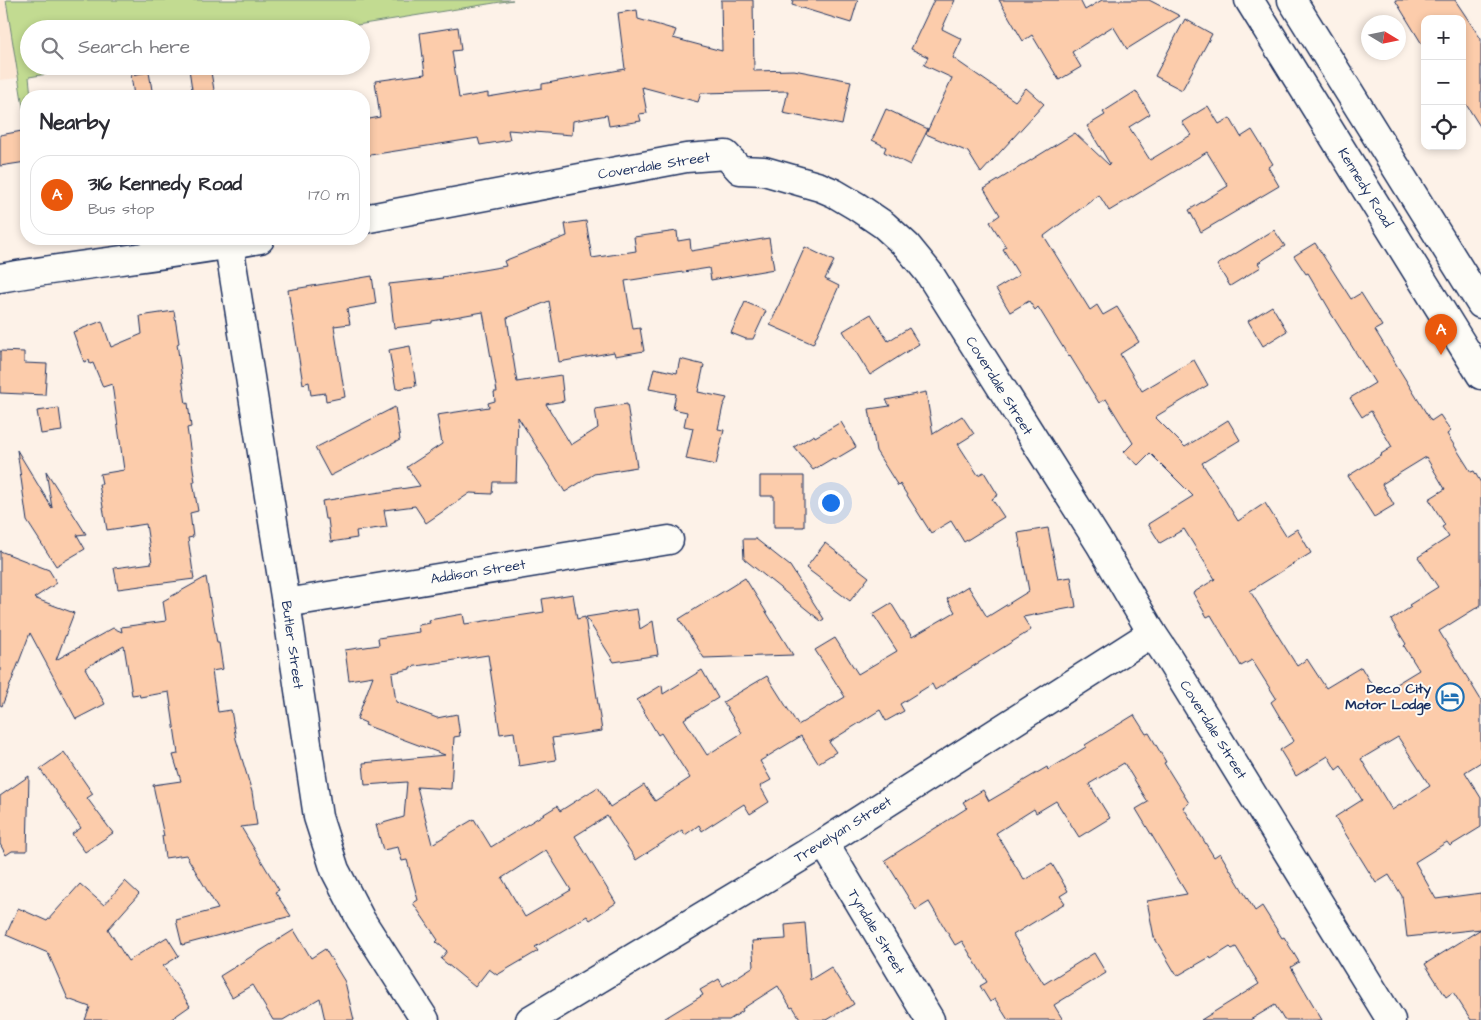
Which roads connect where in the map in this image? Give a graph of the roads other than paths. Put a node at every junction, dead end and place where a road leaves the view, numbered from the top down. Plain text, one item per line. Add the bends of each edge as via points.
1 (1249, 0) edge
2 (1292, 0) edge
3 (370, 218) edge
4 (229, 245) joint
5 (0, 278) edge
6 (1481, 304) edge
7 (1481, 375) edge
8 (669, 540) dead end
9 (286, 603) junction
10 (1152, 633) junction
11 (824, 842) junction
12 (425, 1020) edge
13 (530, 1020) edge
14 (930, 1020) edge
15 (1391, 1020) edge

1 - 7 street, Kennedy Road
2 - 6 street
3 - 10 street, Coverdale Street via 686,158 726,154 740,170 764,171 834,193 884,225 929,273 1100,544
4 - 5 street
4 - 9 street, Butler Street
8 - 9 street, Addison Street
9 - 12 street, Butler Street via 318,817 335,870 361,920
10 - 11 street, Trevelyan Street
10 - 15 street, Coverdale Street
11 - 13 street, Trevelyan Street
11 - 14 street, Tyndale Street

